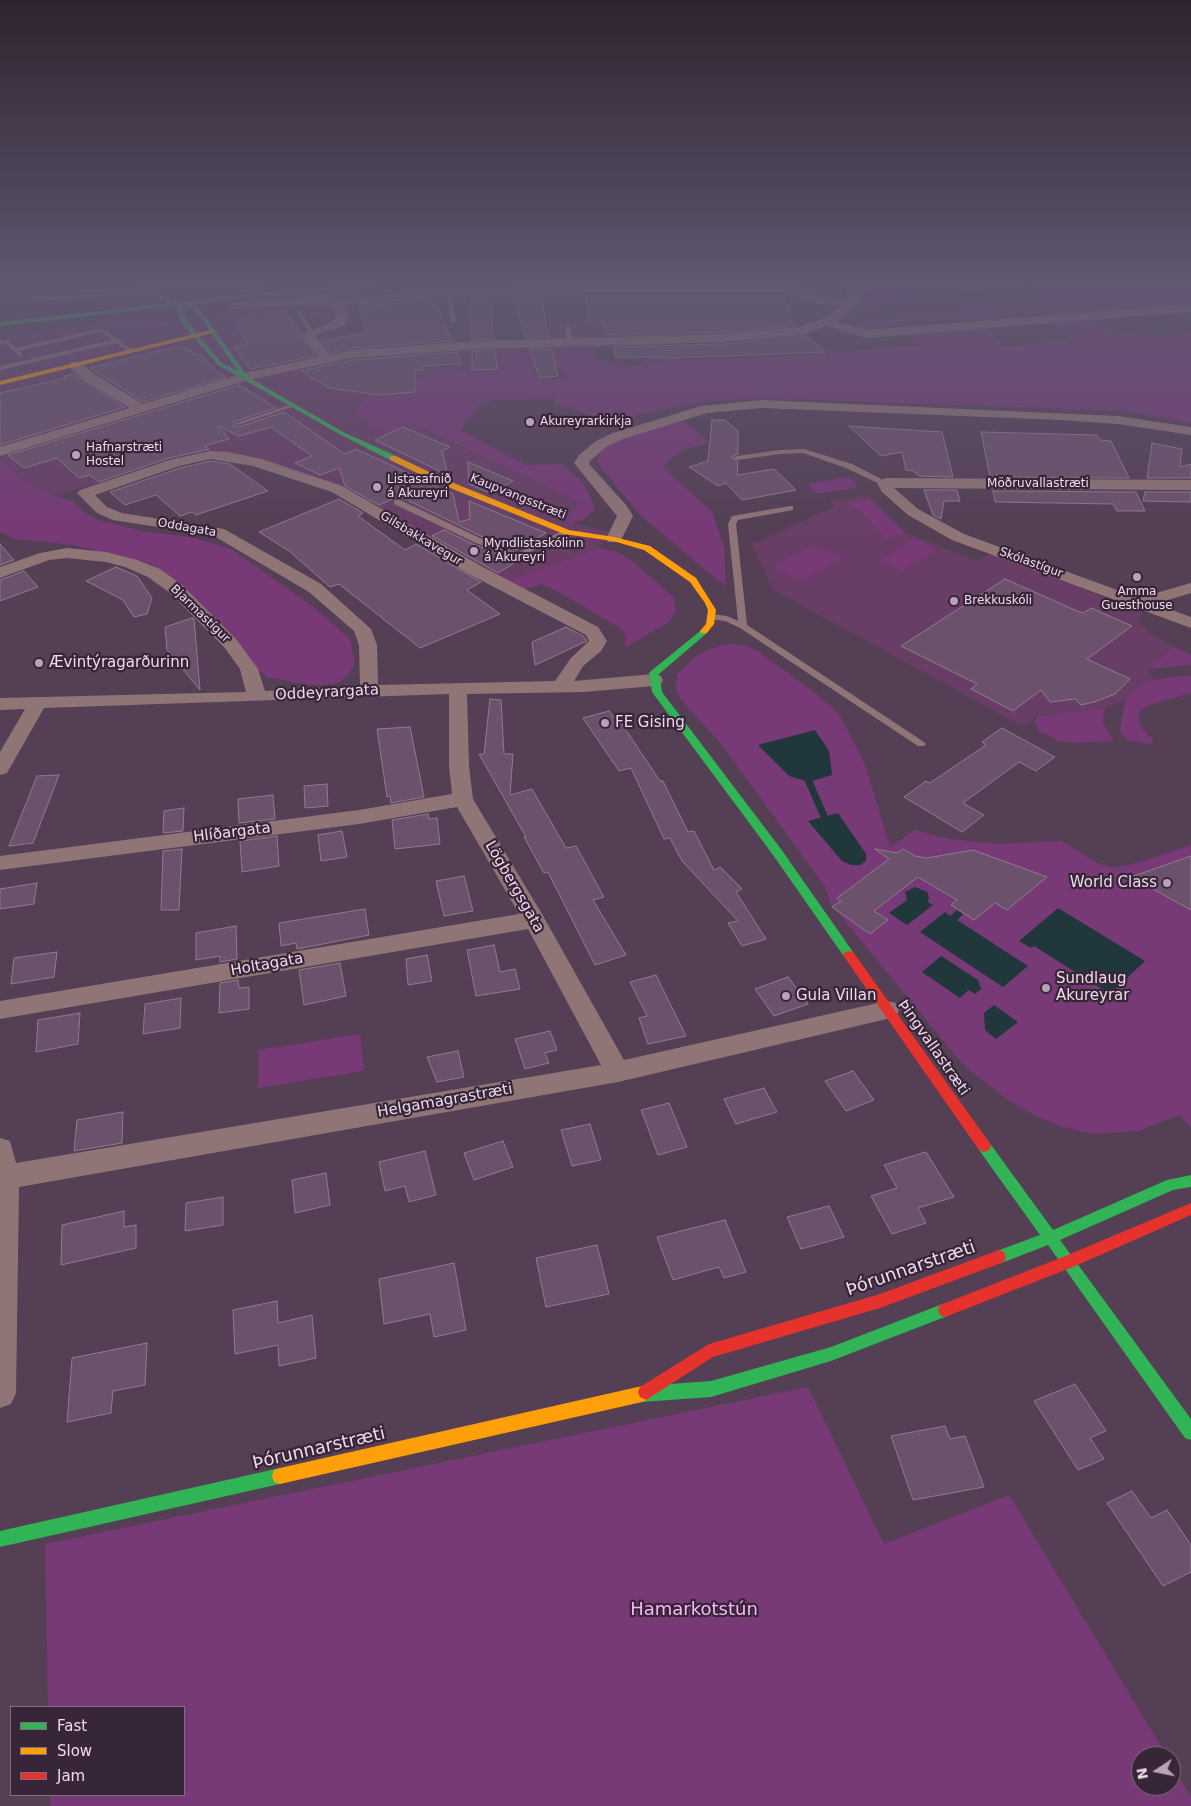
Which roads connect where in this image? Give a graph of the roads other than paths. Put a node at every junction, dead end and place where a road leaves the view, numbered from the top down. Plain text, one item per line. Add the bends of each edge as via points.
1 (36, 371) edge
2 (50, 371) edge
3 (82, 371) edge
4 (234, 371) edge
5 (241, 371) edge
6 (269, 371) edge
7 (39, 374) junction
8 (245, 377) junction
9 (0, 383) edge
10 (292, 406) junction
11 (142, 409) junction
12 (236, 424) dead end
13 (1164, 428) junction
14 (1191, 431) edge
15 (1191, 443) edge
16 (0, 452) edge
17 (737, 458) dead end
18 (176, 463) joint
19 (886, 483) junction
20 (1191, 485) edge
21 (397, 502) dead end
22 (790, 508) dead end
23 (567, 532) junction
24 (614, 539) junction
25 (0, 573) edge
26 (1191, 588) edge
27 (1139, 603) junction
28 (712, 617) junction
29 (1191, 623) edge
30 (743, 626) junction
31 (654, 680) junction
32 (562, 686) junction
33 (458, 688) junction
34 (369, 691) junction
35 (257, 697) junction
36 (38, 703) junction
37 (0, 704) edge
38 (921, 744) dead end
39 (0, 769) edge
40 (463, 800) junction
41 (0, 863) edge
42 (534, 920) junction
43 (0, 1010) edge
44 (887, 1010) junction
45 (618, 1072) junction
46 (0, 1149) edge
47 (3, 1177) edge
48 (1191, 1181) edge
49 (1191, 1209) edge
50 (1050, 1238) junction
51 (1068, 1262) junction
52 (0, 1393) edge
53 (645, 1393) junction
54 (1191, 1432) edge
55 (0, 1539) edge

1 - 7 lane
2 - 7 main road
3 - 11 street
4 - 8 main road, Kaupvangsstræti
5 - 8 main road, Kaupvangsstræti
6 - 8 street
7 - 9 main road
8 - 10 main road, Kaupvangsstræti
8 - 11 street
10 - 12 lane
10 - 23 main road, Kaupvangsstræti via 441,481
11 - 16 street
13 - 14 street
13 - 15 street
13 - 24 street via 1118,420 1010,414 762,404 706,409 618,436 584,458 584,467 625,516
17 - 19 lane via 804,451
18 - 32 street, Gilsbakkavegur via 210,455 228,456 257,462 337,489 475,570 592,631 598,641 595,647 577,662
18 - 34 street, Oddagata via 85,493 102,510 119,517 218,532 237,540 315,588 362,629 368,644
19 - 20 street, Möðruvallastræti
19 - 27 street, Skólastígur via 887,489 913,512 958,537
21 - 23 lane via 518,556
22 - 30 lane via 735,518 732,524
23 - 24 main road, Kaupvangsstræti
24 - 28 main road, Kaupvangsstræti via 647,548 693,580 709,603
25 - 35 street, Bjarmastígur via 46,556 67,553 106,557 154,573 190,602 230,643 249,669
26 - 27 street
27 - 29 street, Skólastígur
28 - 30 lane
28 - 31 main road via 697,638 654,673
30 - 38 lane
31 - 32 street, Oddeyrargata
31 - 44 main road, Þingvallastræti via 671,713 777,852
32 - 33 street, Oddeyrargata
33 - 34 street, Oddeyrargata
33 - 40 street, Lögbergsgata
34 - 35 street, Oddeyrargata
35 - 36 street, Oddeyrargata
36 - 37 street, Oddeyrargata
36 - 39 street
40 - 41 street, Hlíðargata via 359,817
40 - 42 street, Lögbergsgata
42 - 43 street, Holtagata
42 - 45 street, Lögbergsgata
44 - 45 street, Helgamagrastræti
44 - 50 main road, Þingvallastræti
45 - 47 street, Helgamagrastræti
46 - 47 street
47 - 52 street
48 - 50 main road, Þórunnarstræti via 1172,1184
49 - 51 main road, Þórunnarstræti
50 - 51 main road, Þingvallastræti
50 - 53 main road, Þórunnarstræti via 880,1301 709,1351
51 - 53 main road, Þórunnarstræti via 831,1354 711,1389
51 - 54 main road, Þingvallastræti
53 - 55 main road, Þórunnarstræti

